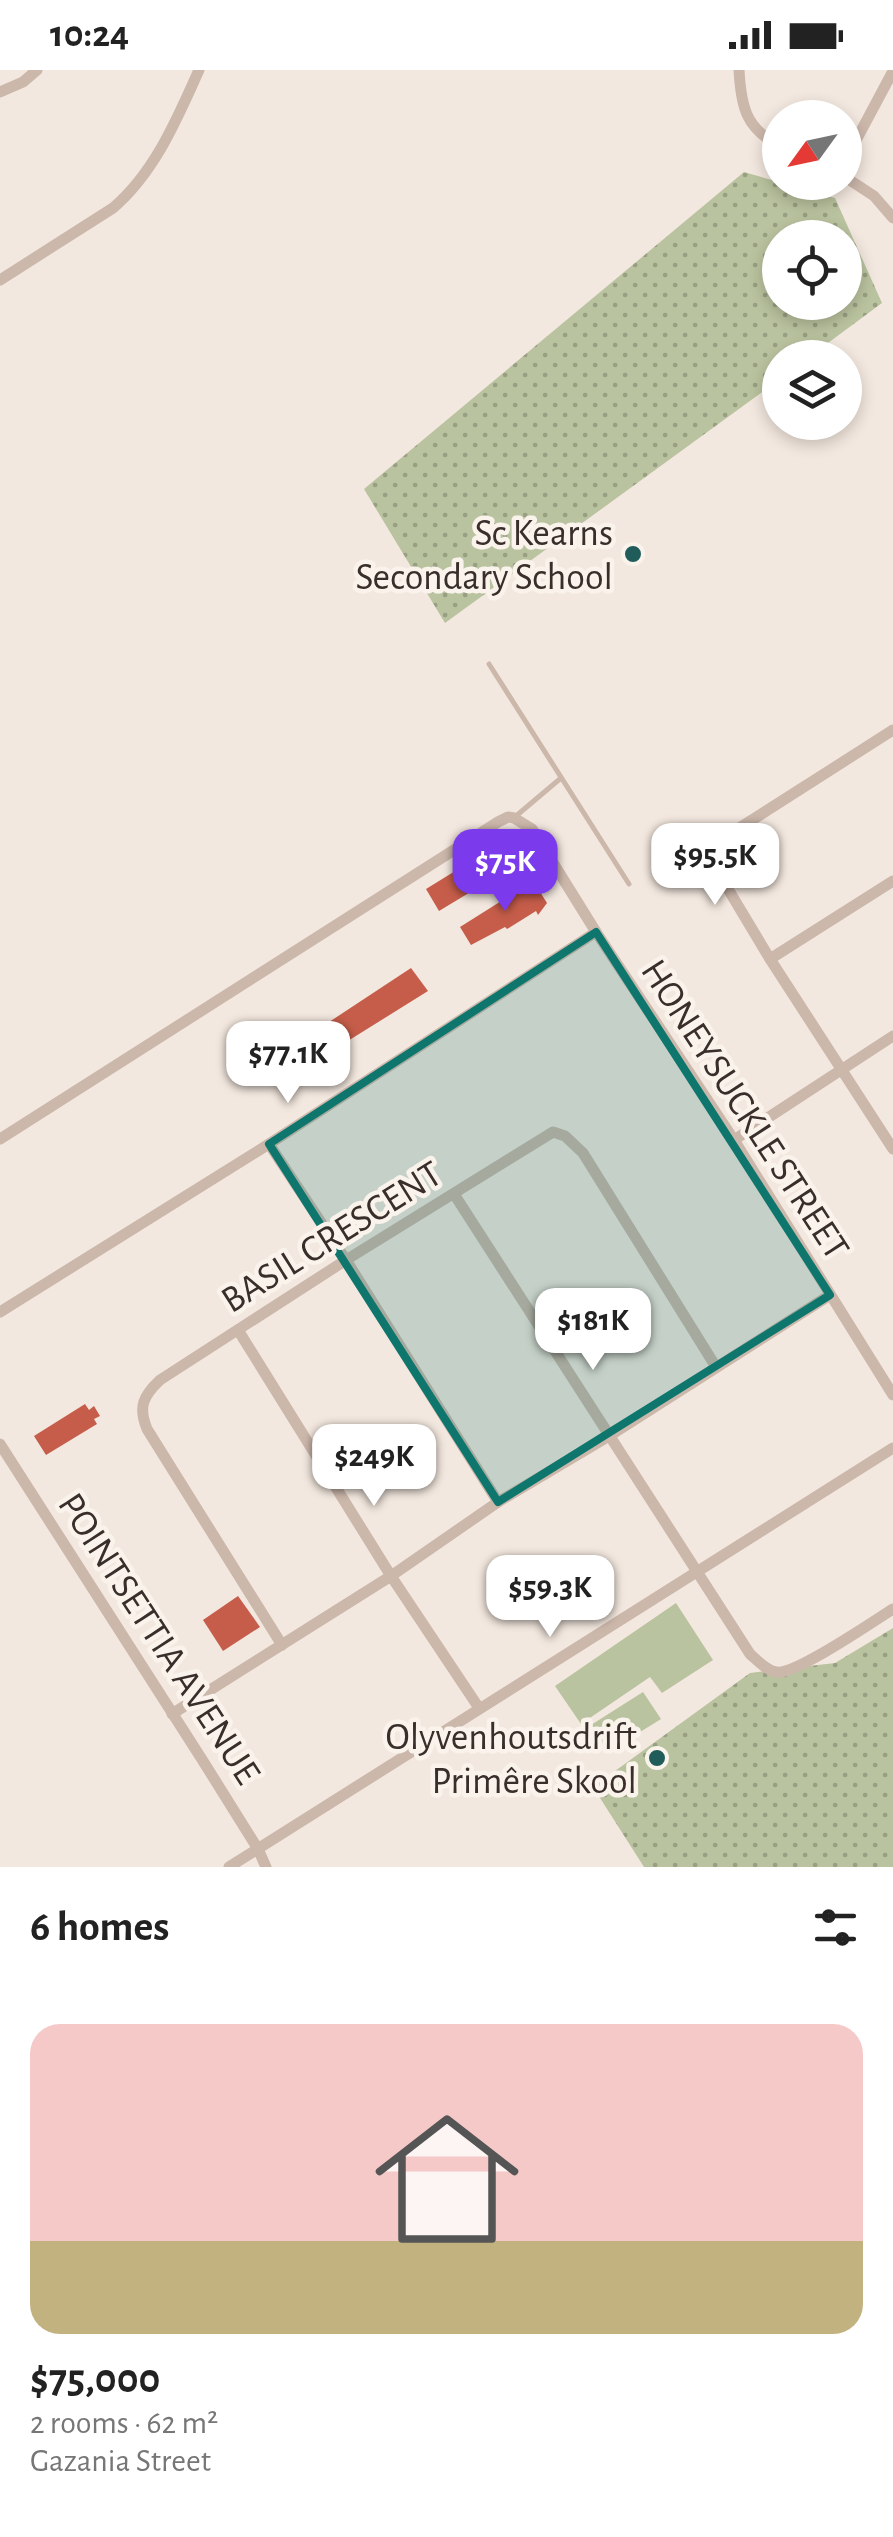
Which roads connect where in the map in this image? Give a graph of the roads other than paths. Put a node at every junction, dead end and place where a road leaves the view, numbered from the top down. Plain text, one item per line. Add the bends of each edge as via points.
1 (37, 70) edge
2 (199, 70) edge
3 (740, 70) edge
4 (893, 71) edge
5 (0, 92) edge
6 (862, 129) edge
7 (762, 137) edge
8 (862, 188) edge
9 (893, 218) edge
10 (0, 280) edge
11 (488, 664) dead end
12 (893, 730) edge
13 (562, 778) junction
14 (514, 818) junction
15 (893, 881) edge
16 (629, 884) dead end
17 (596, 932) junction
18 (770, 959) junction
19 (893, 1036) edge
20 (841, 1068) junction
21 (0, 1139) edge
22 (734, 1140) junction
23 (269, 1144) junction
24 (893, 1149) edge
25 (454, 1194) junction
26 (346, 1260) junction
27 (830, 1295) junction
28 (0, 1312) edge
29 (238, 1330) junction
30 (716, 1367) junction
31 (893, 1395) edge
32 (609, 1436) junction
33 (0, 1444) edge
34 (893, 1448) edge
35 (498, 1502) junction
36 (698, 1572) junction
37 (392, 1576) junction
38 (893, 1609) edge
39 (282, 1644) junction
40 (479, 1708) junction
41 (172, 1714) junction
42 (258, 1849) junction
43 (229, 1867) edge
44 (266, 1867) edge

1 - 5 street
2 - 10 street via 156,156 125,198
3 - 7 street via 745,112
4 - 6 street
8 - 9 street
11 - 13 lane
12 - 18 street via 717,847 716,868
13 - 14 lane
13 - 16 lane
14 - 17 street, HONEYSUCKLE STREET via 532,830
14 - 21 street via 498,822
15 - 18 street
17 - 22 street, HONEYSUCKLE STREET
17 - 23 street
18 - 20 street
19 - 20 street
20 - 22 street
20 - 24 street
22 - 27 street, HONEYSUCKLE STREET
23 - 26 street
23 - 28 street
25 - 26 street, BASIL CRESCENT
25 - 30 street, BASIL CRESCENT via 553,1132 565,1136 583,1153
25 - 32 street
26 - 29 street, BASIL CRESCENT
26 - 35 street
27 - 30 street
27 - 31 street, HONEYSUCKLE STREET
29 - 37 street
29 - 39 street, BASIL CRESCENT via 160,1380 141,1411
30 - 32 street
32 - 35 street
32 - 36 street
33 - 41 street, POINTSETTIA AVENUE
34 - 36 street
35 - 37 street
36 - 38 street via 750,1654 779,1672
36 - 40 street
37 - 39 street
37 - 40 street
39 - 41 street
40 - 42 street
41 - 42 street, POINTSETTIA AVENUE
42 - 43 street
42 - 44 street, POINTSETTIA AVENUE

